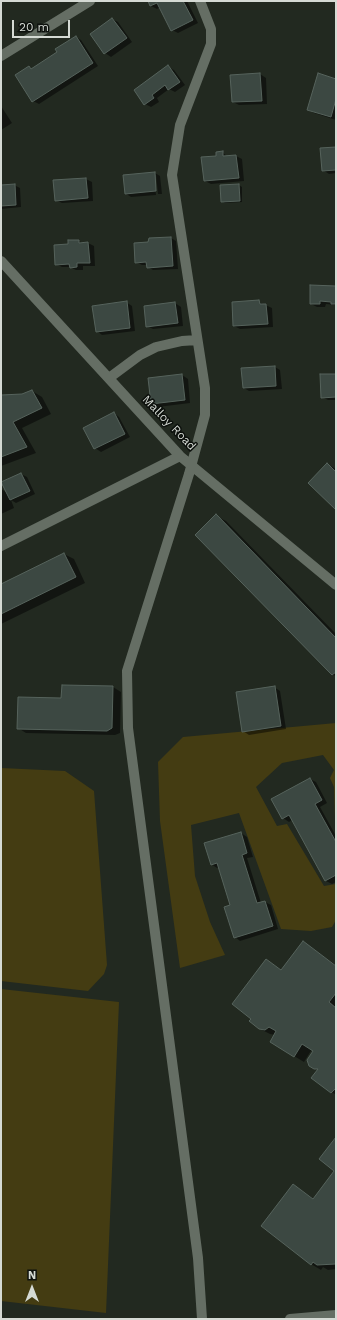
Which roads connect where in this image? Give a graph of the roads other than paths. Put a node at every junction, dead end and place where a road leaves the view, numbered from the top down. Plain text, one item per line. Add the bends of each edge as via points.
1 (90, 1) edge
2 (200, 1) edge
3 (1, 56) edge
4 (1, 261) edge
5 (197, 340) junction
6 (109, 378) junction
7 (180, 456) junction
8 (191, 465) junction
9 (1, 546) edge
10 (336, 585) edge
11 (336, 1315) edge
12 (202, 1319) edge
13 (290, 1319) edge

1 - 3 lane
2 - 5 lane via 211,29 211,44 180,125 172,175
4 - 6 lane, Malloy Road
5 - 6 lane via 172,343 140,354
5 - 8 lane via 205,388 205,415
6 - 7 lane, Malloy Road
7 - 8 lane, Malloy Road
7 - 9 lane
8 - 10 lane, Malloy Road
8 - 12 lane via 127,671 128,728 198,1258
11 - 13 lane

